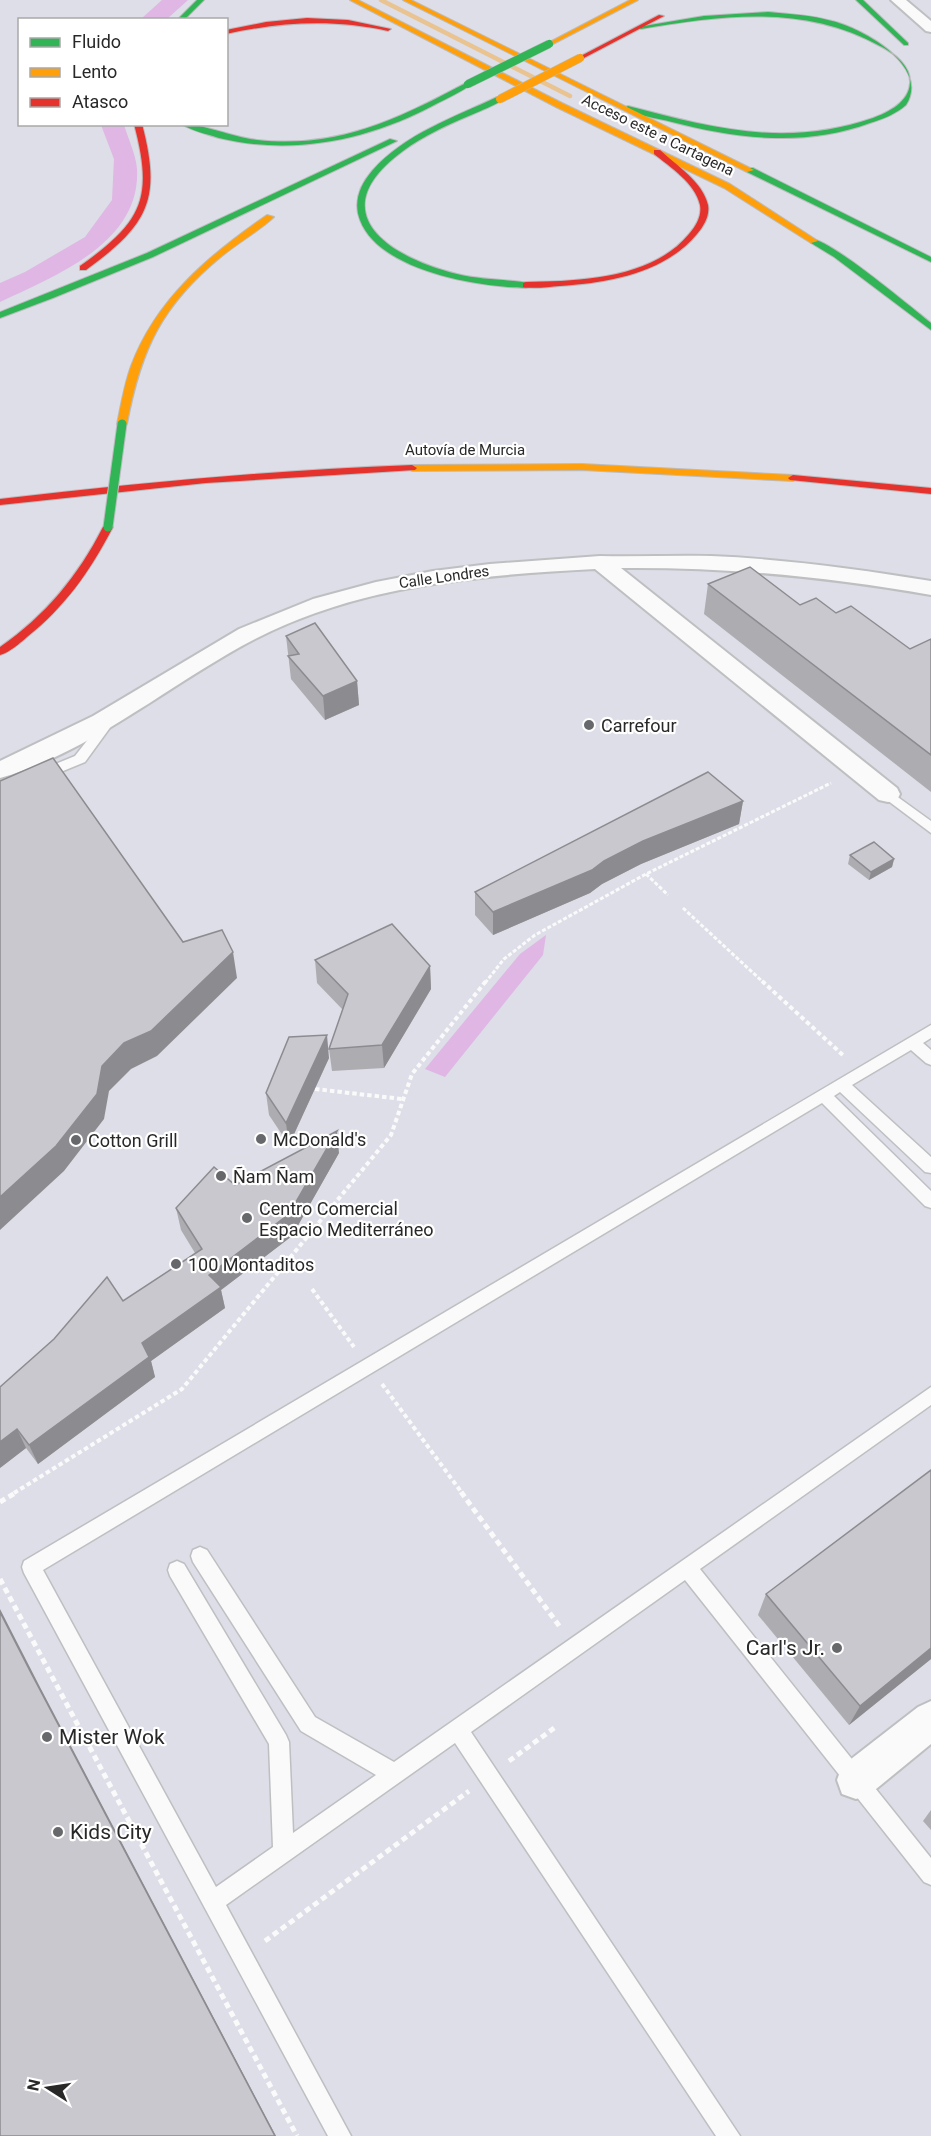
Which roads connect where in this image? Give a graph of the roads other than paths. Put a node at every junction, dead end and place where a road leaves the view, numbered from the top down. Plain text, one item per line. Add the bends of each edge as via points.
1 (201, 0) edge
2 (353, 0) edge
3 (406, 0) edge
4 (634, 0) edge
5 (859, 0) edge
6 (898, 0) edge
7 (662, 5) dead end
8 (680, 5) dead end
9 (182, 18) edge
10 (641, 27) junction
11 (931, 28) edge
12 (228, 32) edge
13 (428, 39) junction
14 (915, 52) dead end
15 (575, 56) junction
16 (494, 97) junction
17 (628, 108) junction
18 (138, 126) edge
19 (190, 126) edge
20 (409, 145) junction
21 (657, 152) junction
22 (931, 260) edge
23 (2, 315) edge
24 (931, 327) edge
25 (135, 462) dead end
26 (100, 466) dead end
27 (931, 491) edge
28 (0, 502) edge
29 (600, 562) junction
30 (931, 588) edge
31 (0, 652) edge
32 (115, 713) junction
33 (0, 770) edge
34 (30, 780) edge
35 (888, 794) joint
36 (931, 828) edge
37 (931, 1031) edge
38 (912, 1042) junction
39 (931, 1059) edge
40 (841, 1084) junction
41 (823, 1095) junction
42 (931, 1167) edge
43 (931, 1201) edge
44 (931, 1395) edge
45 (200, 1556) dead end
46 (687, 1568) junction
47 (177, 1570) dead end
48 (931, 1720) edge
49 (458, 1730) junction
50 (395, 1774) junction
51 (856, 1780) junction
52 (284, 1852) junction
53 (931, 1875) edge
54 (213, 1902) junction
55 (340, 2136) edge
56 (729, 2136) edge

1 - 9 highway
2 - 13 highway, Acceso este a Cartagena
3 - 17 highway, Acceso este a Cartagena
4 - 19 highway, bridge via 381,127 300,142 244,141
5 - 14 highway
6 - 11 street
7 - 15 highway
8 - 10 highway
10 - 15 highway
10 - 17 highway via 736,14 821,22 873,38 892,49 914,73 915,87 908,99 875,120 853,128 795,136 722,133
12 - 13 highway via 282,22 330,21 381,27
13 - 21 highway, Acceso este a Cartagena
15 - 16 highway
16 - 20 highway
16 - 23 highway via 277,197
17 - 22 highway, Acceso este a Cartagena
18 - 23 highway via 150,174 148,194 140,215 125,236 101,256
20 - 21 highway via 380,166 360,192 358,208 362,223 372,237 410,262 470,280 506,285 607,277 660,260 692,238 704,205 696,189
20 - 31 highway, bridge via 292,203 244,234 180,288 156,321 138,357 122,424 108,527 74,588
21 - 24 highway, Acceso este a Cartagena via 727,186 799,230
25 - 26 highway
27 - 28 highway, Autovía de Murcia via 721,473 443,466 215,477
29 - 30 street, Calle Londres via 782,568
29 - 32 street, Calle Londres via 440,576 334,599 230,642
29 - 35 street
32 - 33 street, Calle Londres
32 - 34 lane via 80,759
35 - 36 lane
37 - 38 lane
38 - 39 lane
38 - 40 lane
40 - 41 lane
40 - 42 lane
41 - 43 lane
41 - 54 lane via 31,1568
44 - 46 lane
45 - 50 lane via 309,1724
46 - 49 lane
46 - 51 lane
47 - 52 lane via 279,1742
48 - 51 street
49 - 50 lane
49 - 56 lane
50 - 52 lane
51 - 53 lane
52 - 54 lane
54 - 55 lane

